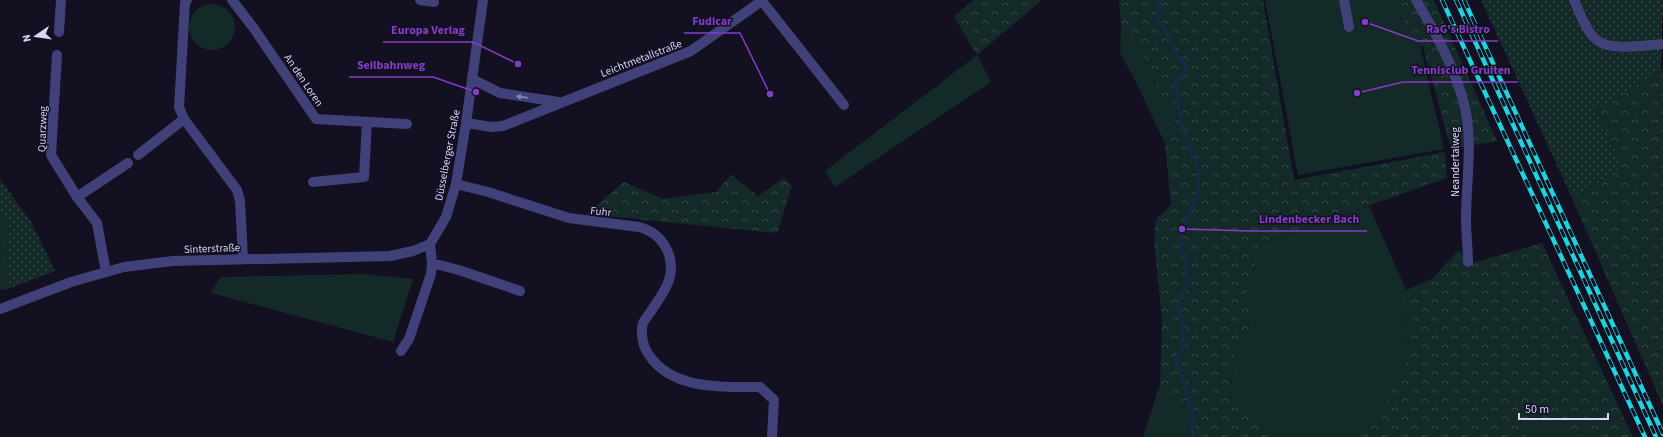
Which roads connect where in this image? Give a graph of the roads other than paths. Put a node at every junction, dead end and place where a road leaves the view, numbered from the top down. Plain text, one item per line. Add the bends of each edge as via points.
1 (62, 0) edge
2 (187, 0) edge
3 (232, 0) edge
4 (420, 0) edge
5 (483, 0) edge
6 (763, 0) edge
7 (1344, 0) edge
8 (1416, 0) edge
9 (1574, 0) edge
10 (434, 2) dead end
11 (1349, 27) dead end
12 (59, 32) dead end
13 (1663, 44) edge
14 (57, 55) dead end
15 (472, 79) junction
16 (561, 102) junction
17 (844, 105) dead end
18 (184, 119) junction
19 (368, 122) junction
20 (466, 123) junction
21 (407, 124) dead end
22 (138, 155) dead end
23 (128, 163) dead end
24 (313, 182) dead end
25 (456, 184) junction
26 (77, 197) junction
27 (430, 244) junction
28 (243, 258) junction
29 (1468, 262) dead end
30 (432, 263) junction
31 (106, 272) junction
32 (520, 291) dead end
33 (0, 309) edge
34 (401, 351) dead end
35 (772, 437) edge

1 - 12 street
2 - 18 street via 181,51 179,107
3 - 19 street, An den Loren via 316,119
4 - 10 street
5 - 15 street, Düsselberger Straße
6 - 16 street, Leichtmetallstraße via 691,51
6 - 17 street
7 - 11 street
8 - 29 street, Neandertalweg via 1447,57 1465,108 1469,156 1466,220
9 - 13 street via 1588,30 1598,41 1614,47
14 - 26 street, Quarzweg via 51,155
16 -> 15 street, Leichtmetallstraße via 500,93
15 - 20 street, Düsselberger Straße
16 - 20 street, Leichtmetallstraße via 503,126
18 - 22 street
18 - 28 street via 237,190 240,201
19 - 21 street, An den Loren
19 - 24 street via 364,177
20 - 25 street, Düsselberger Straße
23 - 26 street
25 - 27 street, Düsselberger Straße via 446,218
25 - 35 street, Fuhr via 569,218 640,227 662,239 668,252 670,274 666,286 641,328 644,348 654,362 672,375 696,384 760,387 774,400
26 - 31 street, Quarzweg via 97,223
27 - 28 street, Sinterstraße via 390,256
27 - 30 street
28 - 31 street, Sinterstraße via 173,261 124,267
30 - 32 street via 462,270
30 - 34 street via 431,274 409,339
31 - 33 street, Sinterstraße via 71,282

